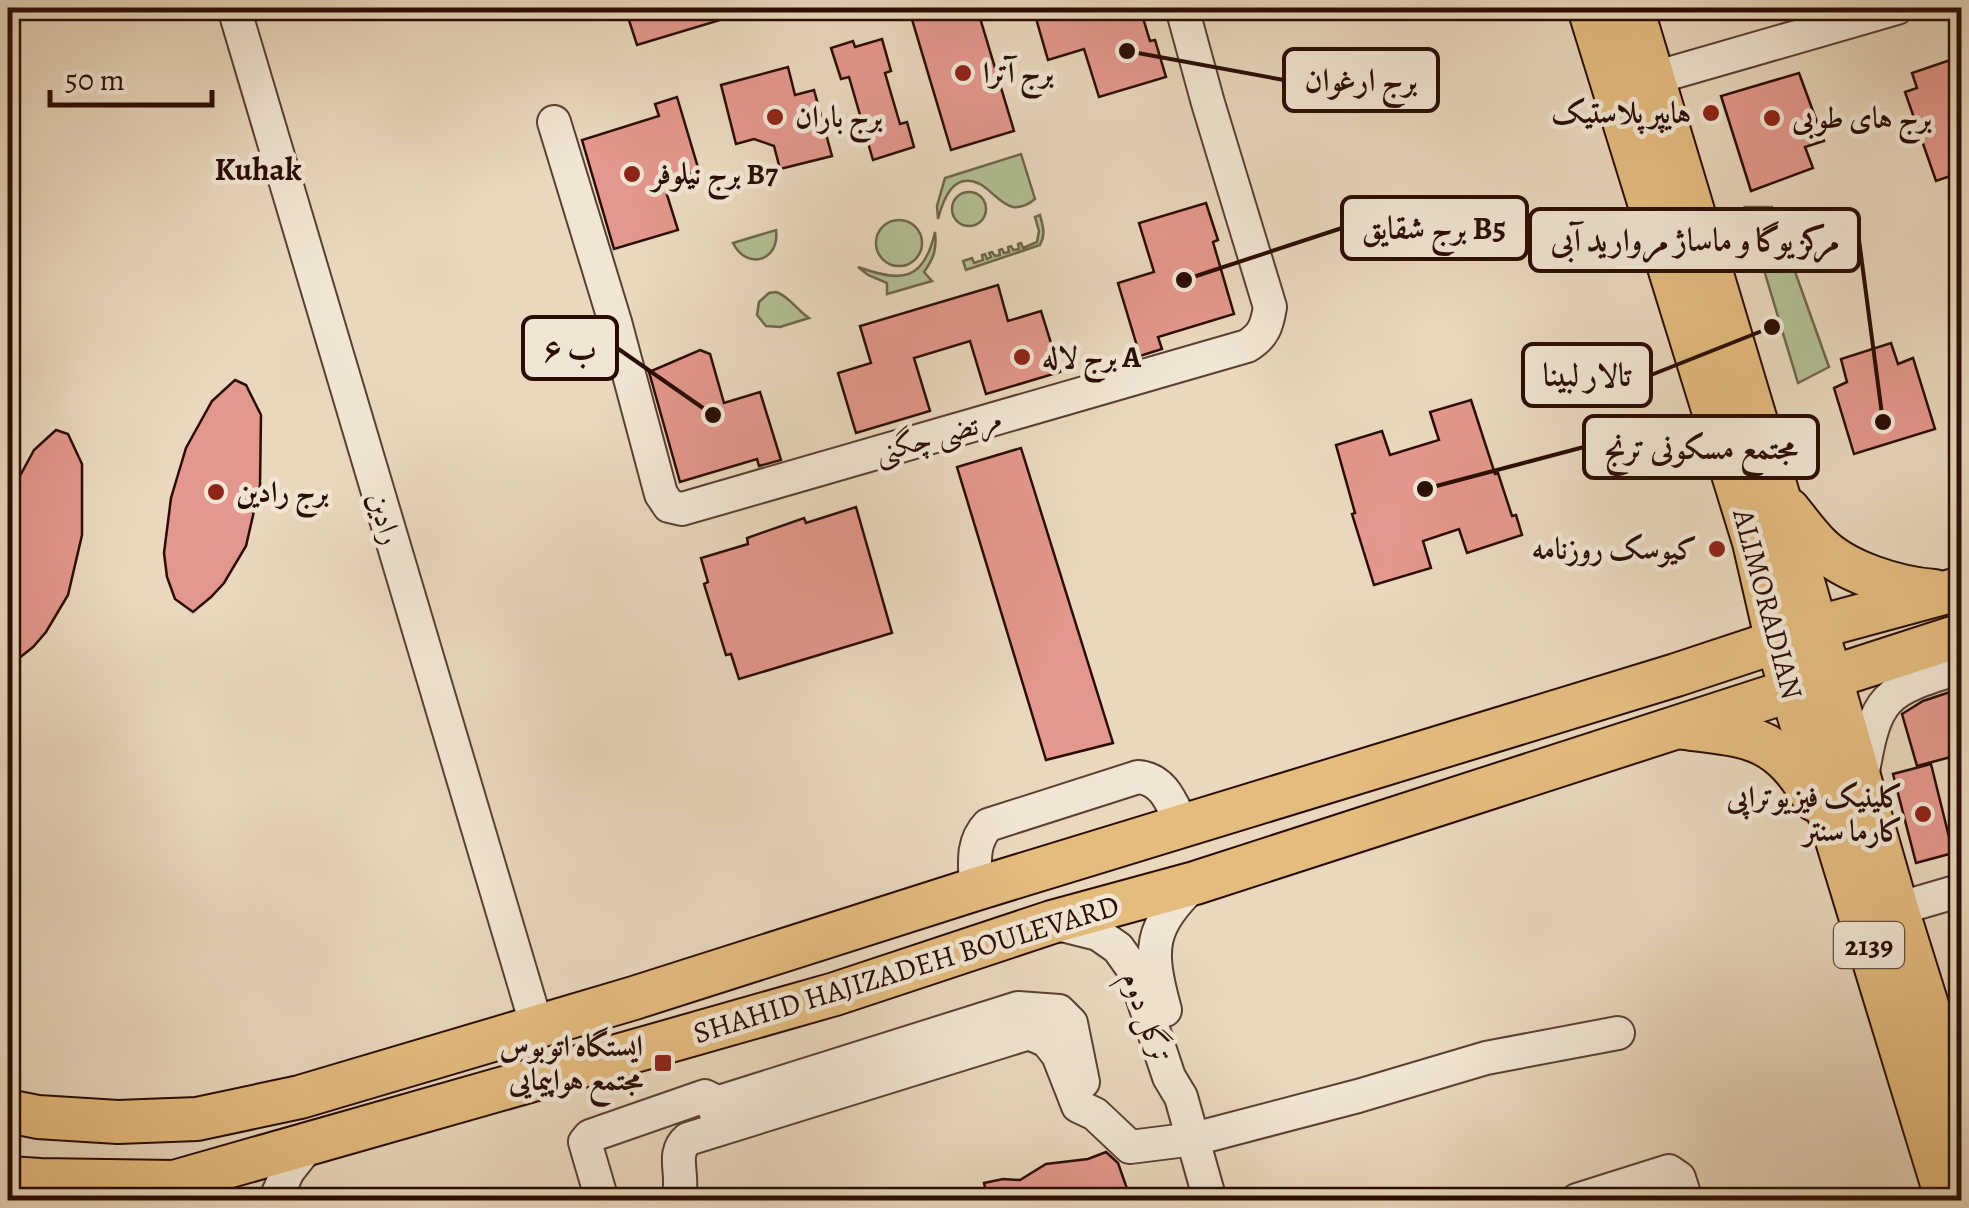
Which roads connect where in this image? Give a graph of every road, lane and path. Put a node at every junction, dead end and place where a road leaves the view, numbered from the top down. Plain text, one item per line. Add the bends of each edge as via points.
1 (234, 8) edge
2 (1182, 8) edge
3 (1589, 8) edge
4 (1632, 8) edge
5 (1897, 8) edge
6 (1654, 78) junction
7 (554, 122) dead end
8 (1779, 498) junction
9 (1754, 542) junction
10 (1955, 590) edge
11 (1962, 634) edge
12 (1796, 635) junction
13 (1962, 667) edge
14 (1676, 676) junction
15 (1810, 683) junction
16 (1674, 726) junction
17 (1862, 782) junction
18 (1183, 826) junction
19 (1836, 838) junction
20 (1195, 882) junction
21 (992, 884) junction
22 (1962, 890) edge
23 (1897, 909) junction
24 (1041, 926) junction
25 (536, 1027) junction
26 (1618, 1033) dead end
27 (1181, 1097) junction
28 (1960, 1108) edge
29 (8, 1111) edge
30 (717, 1116) junction
31 (1194, 1140) junction
32 (311, 1142) junction
33 (8, 1178) edge
34 (174, 1182) junction
35 (120, 1200) edge
36 (219, 1200) edge
37 (275, 1200) edge
38 (602, 1200) edge
39 (677, 1200) edge
40 (1210, 1200) edge
41 (1577, 1200) edge
42 (1686, 1200) edge
43 (1947, 1200) edge

1 - 25 street, رادین
2 - 7 street, مرتضی چگنی via 1270,307 1258,340 682,509 669,506 661,494
3 - 9 main road, ALIMORADIAN
4 - 6 main road, ALIMORADIAN
5 - 6 street
6 - 8 main road, ALIMORADIAN
8 - 10 main road via 1820,548 1850,566 1918,590
8 - 12 main road, ALIMORADIAN
9 - 12 main road, ALIMORADIAN
9 - 14 main road via 1740,616
10 - 12 main road, SHAHID HAJIZADEH BOULEVARD
11 - 15 main road, SHAHID HAJIZADEH BOULEVARD
12 - 14 main road, SHAHID HAJIZADEH BOULEVARD
12 - 15 main road, ALIMORADIAN
13 - 17 street via 1902,687 1890,698 1870,733
14 - 18 main road, SHAHID HAJIZADEH BOULEVARD
15 - 16 main road, SHAHID HAJIZADEH BOULEVARD
15 - 17 main road, ALIMORADIAN / 2139
15 - 19 main road, ALIMORADIAN / 2139
16 - 19 main road via 1740,734 1778,752
16 - 20 main road, SHAHID HAJIZADEH BOULEVARD
17 - 23 main road, ALIMORADIAN / 2139
18 - 21 main road, SHAHID HAJIZADEH BOULEVARD
18 - 21 street via 1160,784 1138,777 988,825 975,844
19 - 43 main road, ALIMORADIAN / 2139
20 - 24 main road, SHAHID HAJIZADEH BOULEVARD
20 - 27 street, ترگل دوم via 1165,915 1154,953 1181,1067
21 - 24 main road via 1024,889
21 - 25 main road, SHAHID HAJIZADEH BOULEVARD
22 - 23 street
23 - 28 main road, ALIMORADIAN / 2139
24 - 27 street, ترگل دوم via 1098,934 1118,948 1133,969 1168,1077
24 - 32 main road, SHAHID HAJIZADEH BOULEVARD via 834,994
25 - 29 main road, SHAHID HAJIZADEH BOULEVARD via 300,1097 197,1118 118,1122
26 - 31 street via 1486,1058
27 - 31 street, ترگل دوم
30 - 31 street via 1029,1007 1059,1011 1070,1023 1095,1114 1130,1147
30 - 38 street via 705,1096 586,1138
30 - 39 street via 680,1146
31 - 40 street, ترگل دوم
32 - 34 main road, SHAHID HAJIZADEH BOULEVARD
32 - 37 street
33 - 34 main road, SHAHID HAJIZADEH BOULEVARD
34 - 35 main road
34 - 36 street
41 - 42 street via 1670,1171

